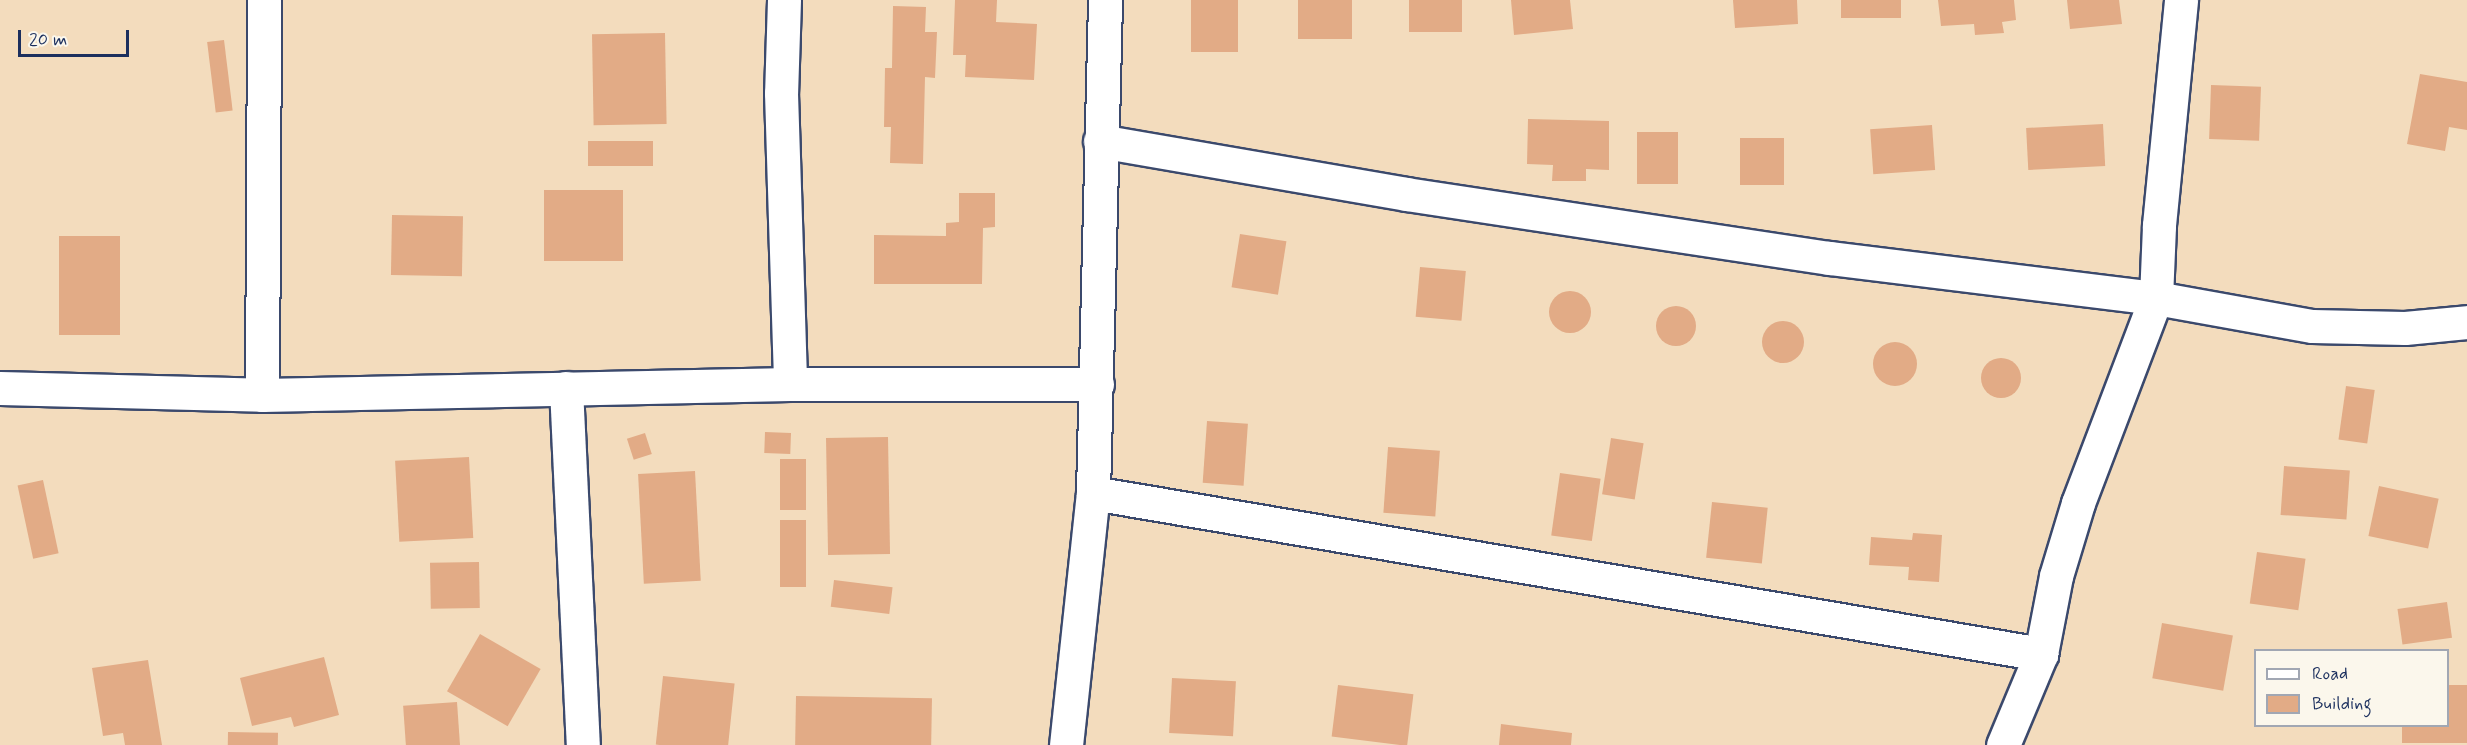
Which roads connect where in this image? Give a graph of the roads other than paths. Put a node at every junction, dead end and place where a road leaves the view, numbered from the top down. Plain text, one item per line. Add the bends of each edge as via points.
1 (264, 0) edge
2 (784, 0) edge
3 (1105, 0) edge
4 (2181, 0) edge
5 (1100, 141) junction
6 (2156, 298) junction
7 (2467, 322) edge
8 (790, 384) junction
9 (1097, 384) junction
10 (0, 388) edge
11 (566, 388) junction
12 (262, 395) junction
13 (1093, 493) junction
14 (2041, 654) junction
15 (583, 745) edge
16 (1066, 745) edge
17 (2003, 745) edge

1 - 12 street
2 - 8 street via 782,93
3 - 5 street
4 - 6 street via 2159,225
5 - 6 street via 1406,194 1794,253
5 - 9 street
6 - 7 street via 2333,328 2405,328
6 - 14 street via 2078,502 2056,576
8 - 9 street
8 - 11 street
9 - 13 street
10 - 12 street
11 - 12 street
11 - 15 street
13 - 14 street
13 - 16 street
14 - 17 street

